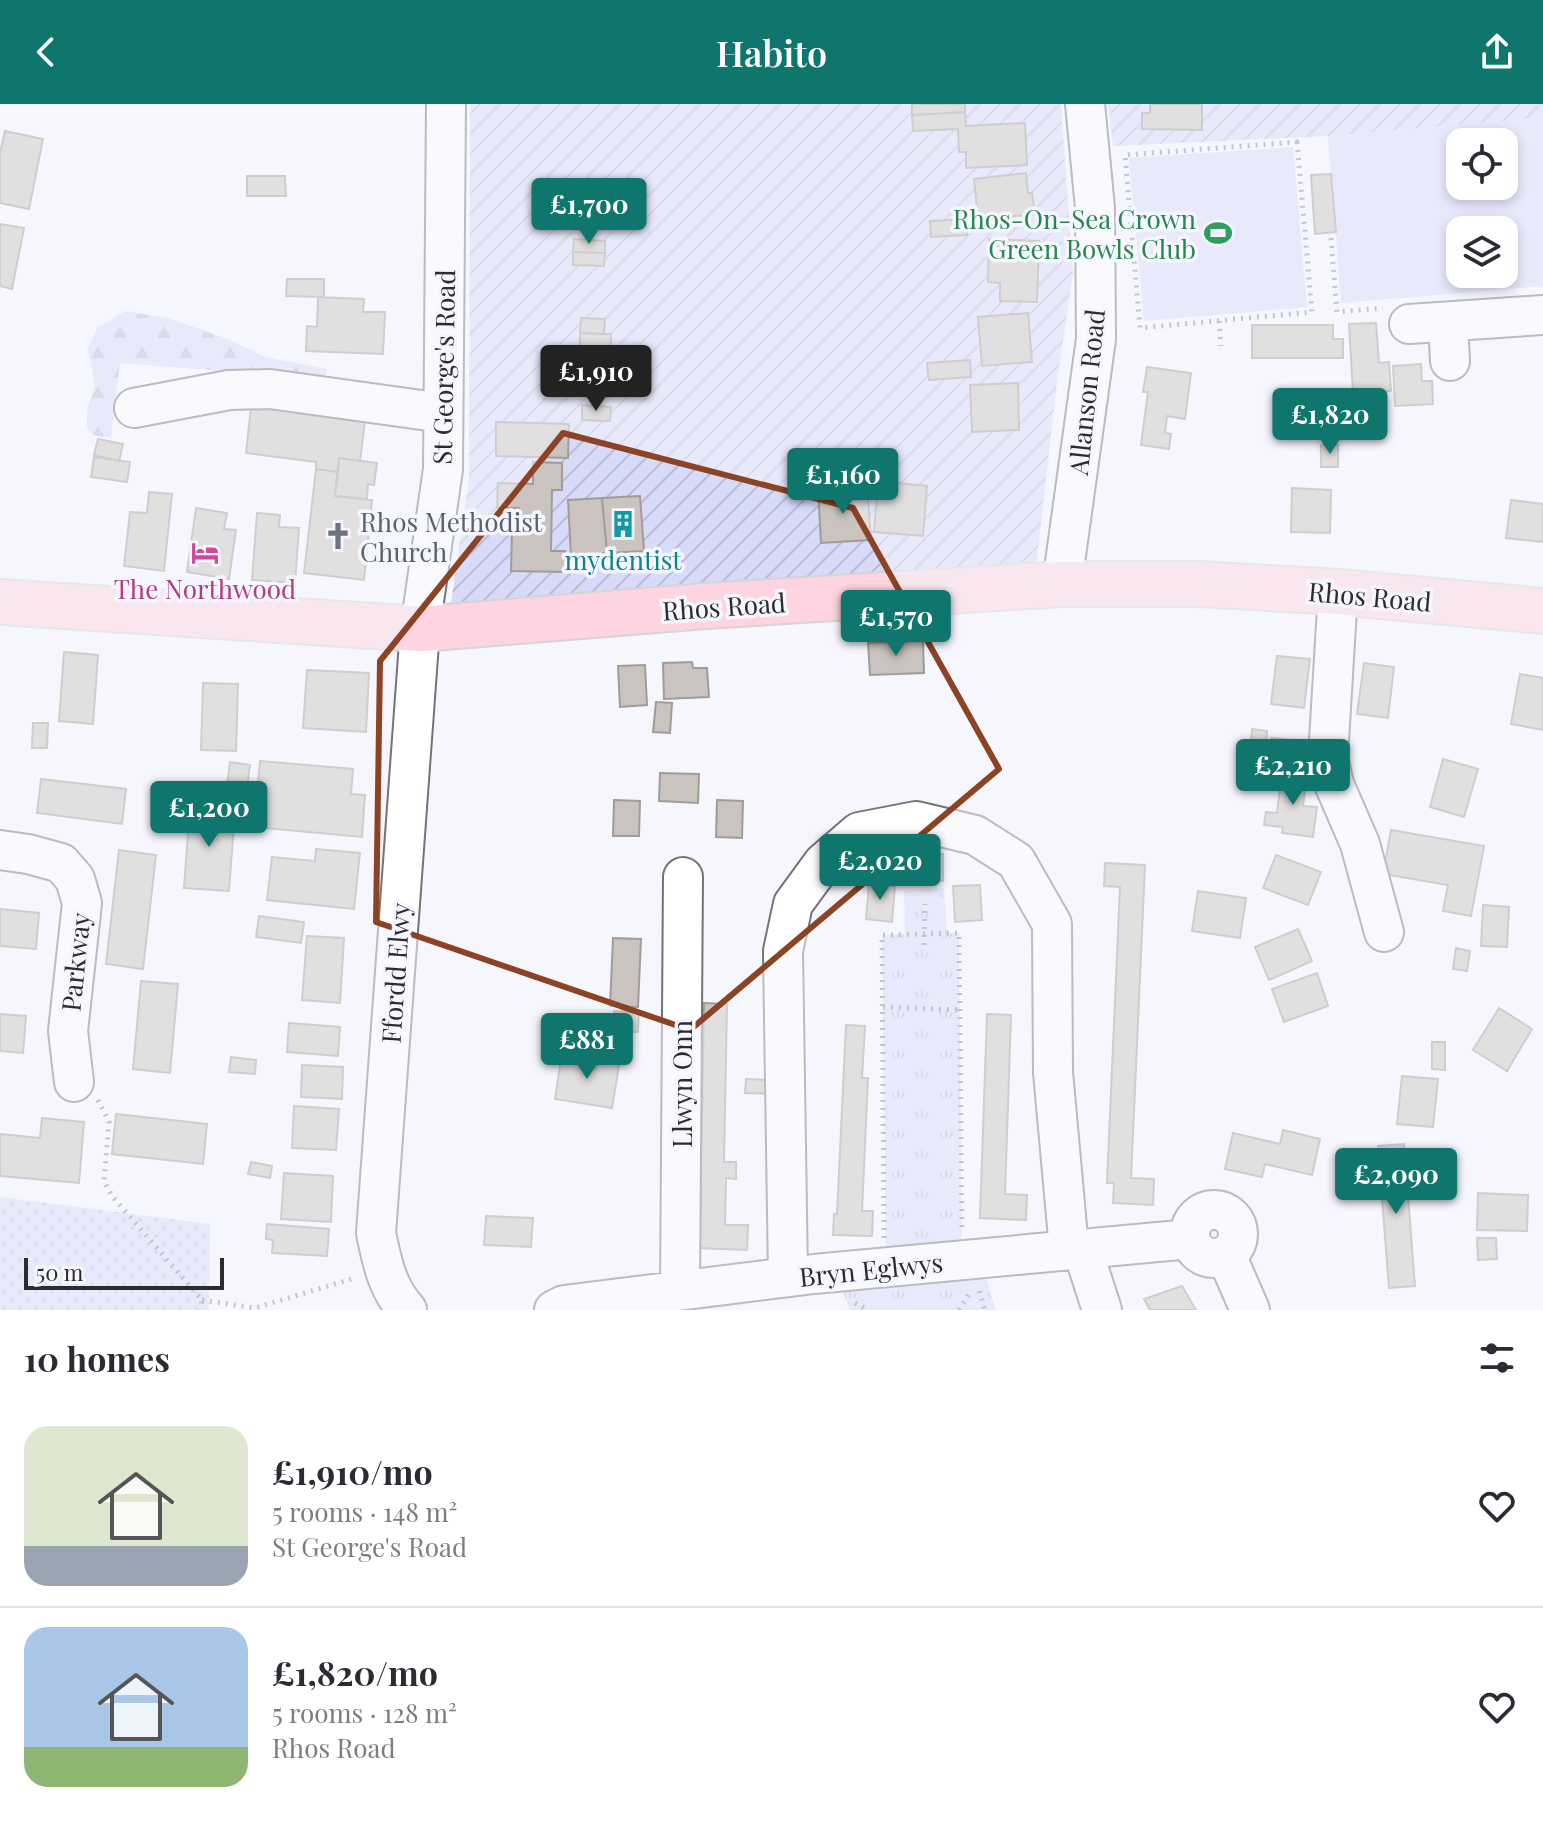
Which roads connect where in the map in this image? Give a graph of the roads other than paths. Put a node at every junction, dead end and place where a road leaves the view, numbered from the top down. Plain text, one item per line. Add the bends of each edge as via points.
1 (446, 104) edge
2 (1085, 104) edge
3 (1543, 315) edge
4 (1448, 322) junction
5 (1409, 324) dead end
6 (1450, 361) dead end
7 (134, 408) dead end
8 (443, 413) junction
9 (1062, 584) junction
10 (1338, 592) junction
11 (0, 602) edge
12 (1543, 611) edge
13 (420, 629) junction
14 (0, 850) edge
15 (683, 877) dead end
16 (1384, 932) dead end
17 (74, 1082) road end
18 (1075, 1248) junction
19 (788, 1277) junction
20 (680, 1290) junction
21 (624, 1304) edge
22 (407, 1310) edge
23 (554, 1310) edge
24 (1102, 1310) edge
25 (1250, 1310) edge

1 - 8 street, St George's Road
2 - 9 street, Allanson Road via 1095,208 1096,339
3 - 4 street
4 - 5 street
4 - 6 street
7 - 8 street via 229,390 270,389
8 - 13 street, St George's Road via 443,469
9 - 10 main road, Rhos Road
9 - 13 main road, Rhos Road
10 - 12 main road, Rhos Road
10 - 16 street via 1328,757
11 - 13 main road, Rhos Road
13 - 22 street, Ffordd Elwy via 376,1233 383,1270
14 - 17 street, Parkway via 61,863 75,879 82,903 68,1031
15 - 20 street, Llwyn Onn
18 - 19 street, Bryn Eglwys via 969,1270 886,1267
18 - 19 street via 1053,1072 1052,924 1016,861 975,835 916,821 859,832 823,863 793,904 783,951
18 - 24 street
18 - 25 street, Bryn Eglwys via 1190,1239 1199,1215 1224,1212 1236,1224 1238,1235 1226,1255
19 - 20 street, Bryn Eglwys
20 - 21 street, Bryn Eglwys
21 - 23 street, Bryn Eglwys via 564,1305

